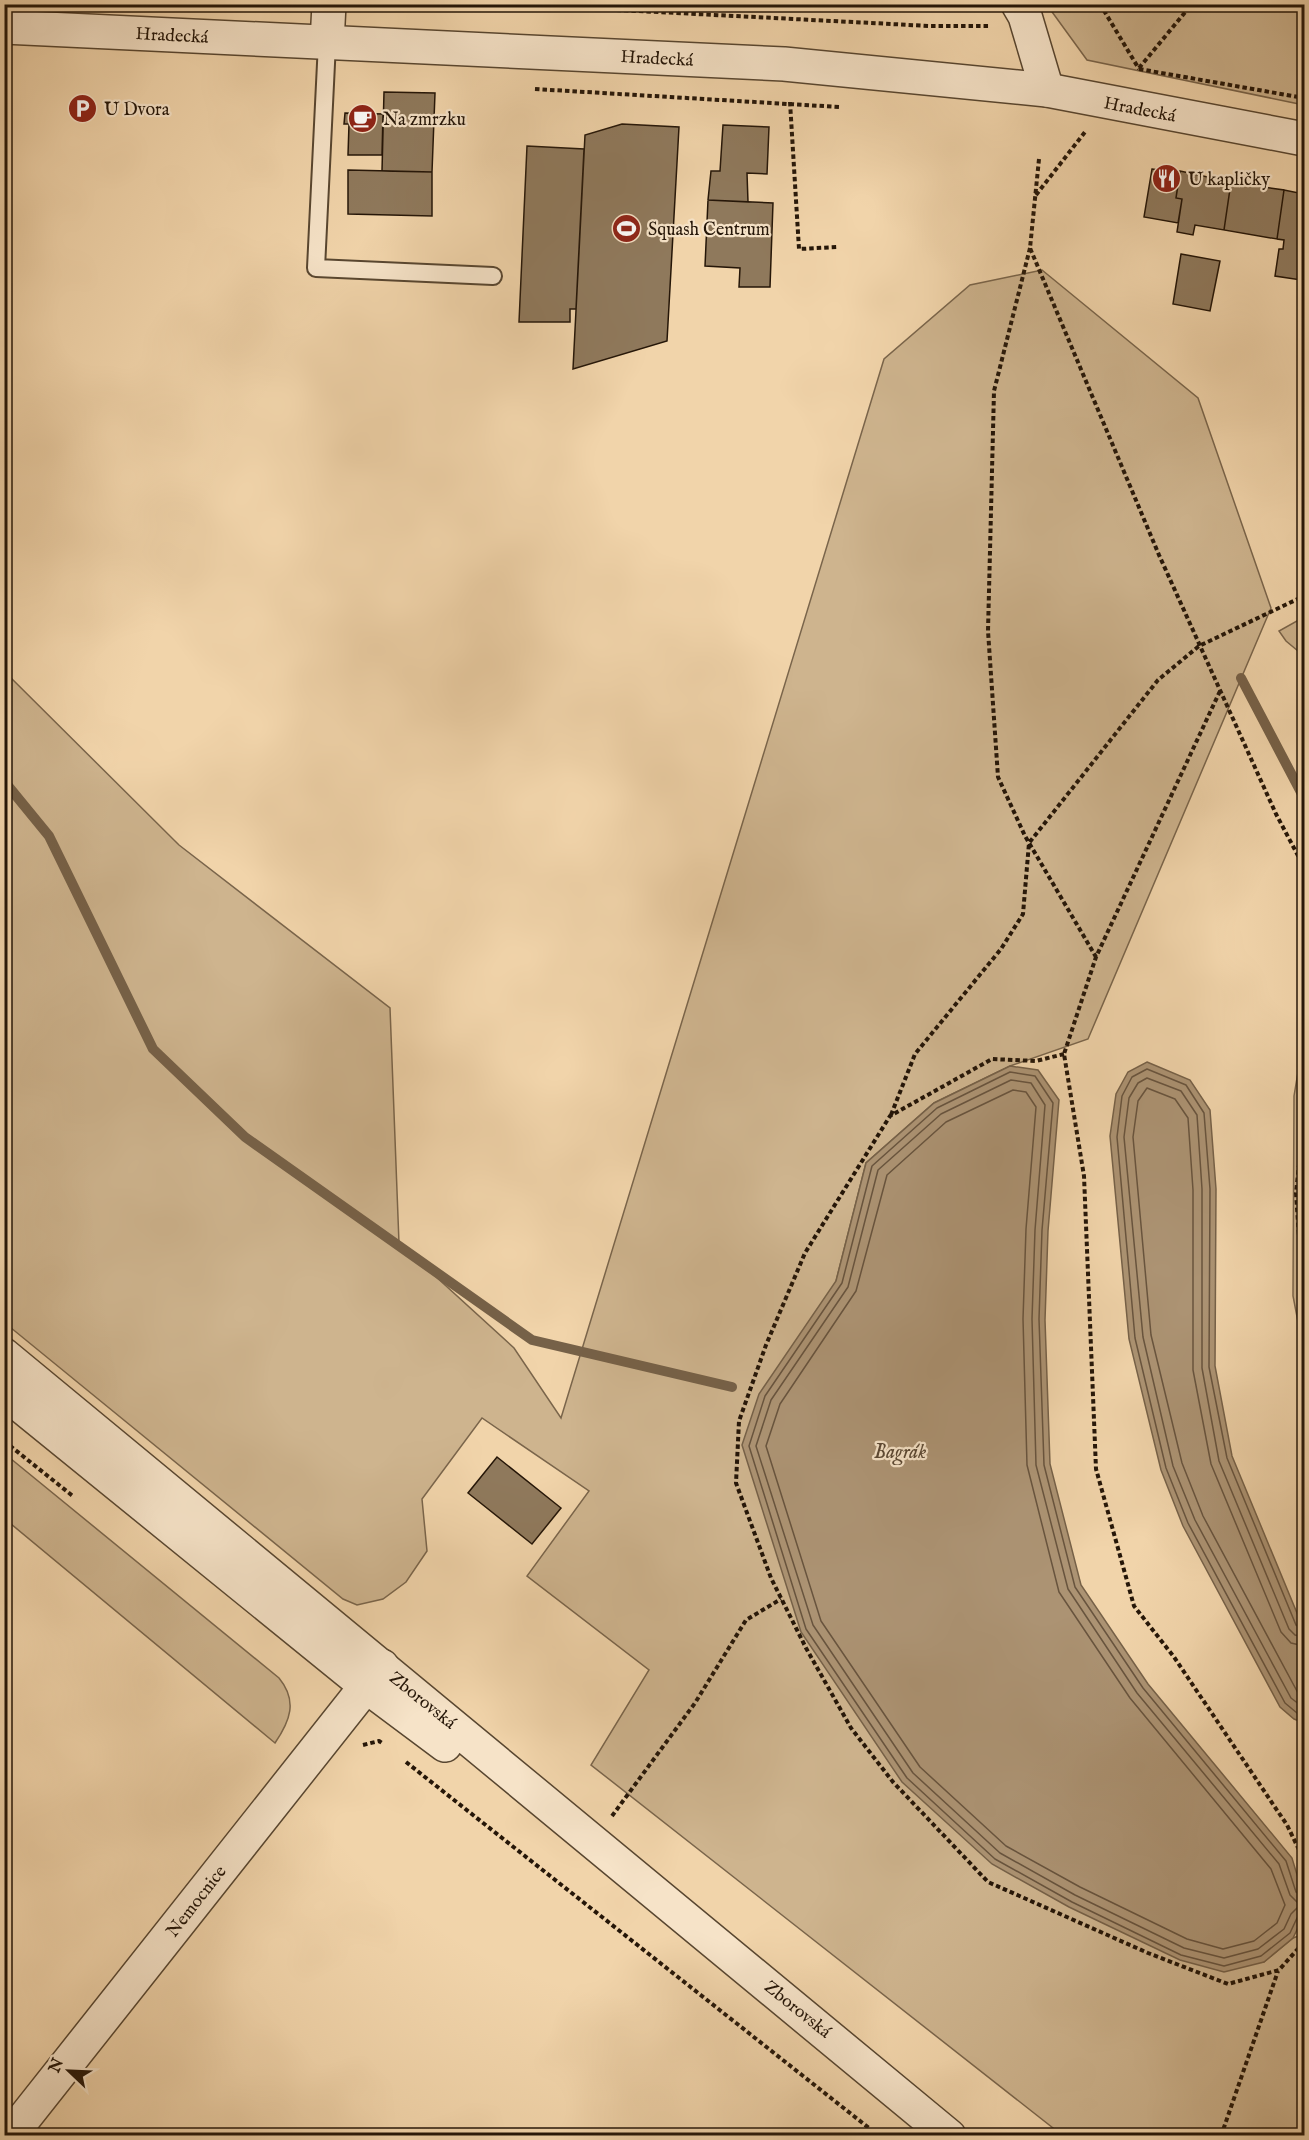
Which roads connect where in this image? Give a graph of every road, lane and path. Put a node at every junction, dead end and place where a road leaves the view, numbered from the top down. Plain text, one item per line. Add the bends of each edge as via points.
1 (329, 4) edge
2 (1100, 4) edge
3 (1192, 4) edge
4 (579, 8) dead end
5 (1021, 10) edge
6 (4, 27) edge
7 (327, 43) junction
8 (794, 65) junction
9 (1139, 69) junction
10 (1140, 77) dead end
11 (529, 89) dead end
12 (1047, 90) junction
13 (1305, 98) edge
14 (789, 103) junction
15 (847, 107) dead end
16 (1080, 130) dead end
17 (1305, 139) edge
18 (1039, 159) dead end
19 (1036, 195) junction
20 (838, 248) dead end
21 (1030, 248) junction
22 (493, 276) dead end
23 (1305, 596) edge
24 (1199, 646) junction
25 (1220, 691) junction
26 (1029, 843) junction
27 (1305, 867) edge
28 (1096, 957) junction
29 (1064, 1054) junction
30 (890, 1116) junction
31 (1305, 1118) edge
32 (1305, 1309) edge
33 (4, 1355) edge
34 (4, 1392) edge
35 (4, 1441) edge
36 (77, 1499) dead end
37 (781, 1599) junction
38 (374, 1676) junction
39 (353, 1748) dead end
40 (388, 1748) dead end
41 (398, 1755) dead end
42 (594, 1841) junction
43 (1305, 1860) edge
44 (1305, 1942) edge
45 (1279, 1970) junction
46 (842, 2044) junction
47 (10, 2136) edge
48 (879, 2136) edge
49 (949, 2136) edge
50 (1221, 2136) edge

1 - 7 street
2 - 9 path
3 - 9 path
4 - 5 path via 930,26 997,26
5 - 12 street
6 - 7 street, Hradecká
7 - 8 street, Hradecká
7 - 22 lane via 316,268
8 - 12 street, Hradecká
8 - 14 path
9 - 10 path
9 - 13 path
11 - 14 path
12 - 17 street, Hradecká
14 - 15 path
14 - 20 path via 799,249
16 - 19 path via 1086,131
18 - 19 path
19 - 21 path
21 - 24 path
21 - 26 path via 994,391 988,632 998,777
23 - 24 path
24 - 25 path
24 - 26 path via 1158,680
25 - 27 path via 1276,814
25 - 28 path
26 - 28 path
26 - 30 path via 1023,914 1001,949 915,1054
28 - 29 path
29 - 30 path via 1036,1060 992,1059
29 - 43 path via 1084,1176 1096,1469 1134,1606 1201,1696 1287,1825
30 - 37 path via 806,1253 766,1345 739,1421 736,1483
31 - 32 path via 1296,1193
33 - 38 street, Zborovská
34 - 38 street, Zborovská
35 - 36 path
37 - 42 path via 746,1620 694,1702
37 - 45 path via 851,1728 893,1782 988,1882 1228,1984
38 - 42 street, Zborovská
38 - 46 street, Zborovská
38 - 47 street, Nemocnice
39 - 40 path via 379,1741
41 - 48 path
42 - 46 street, Zborovská
44 - 45 path
45 - 50 path
46 - 49 street, Zborovská

